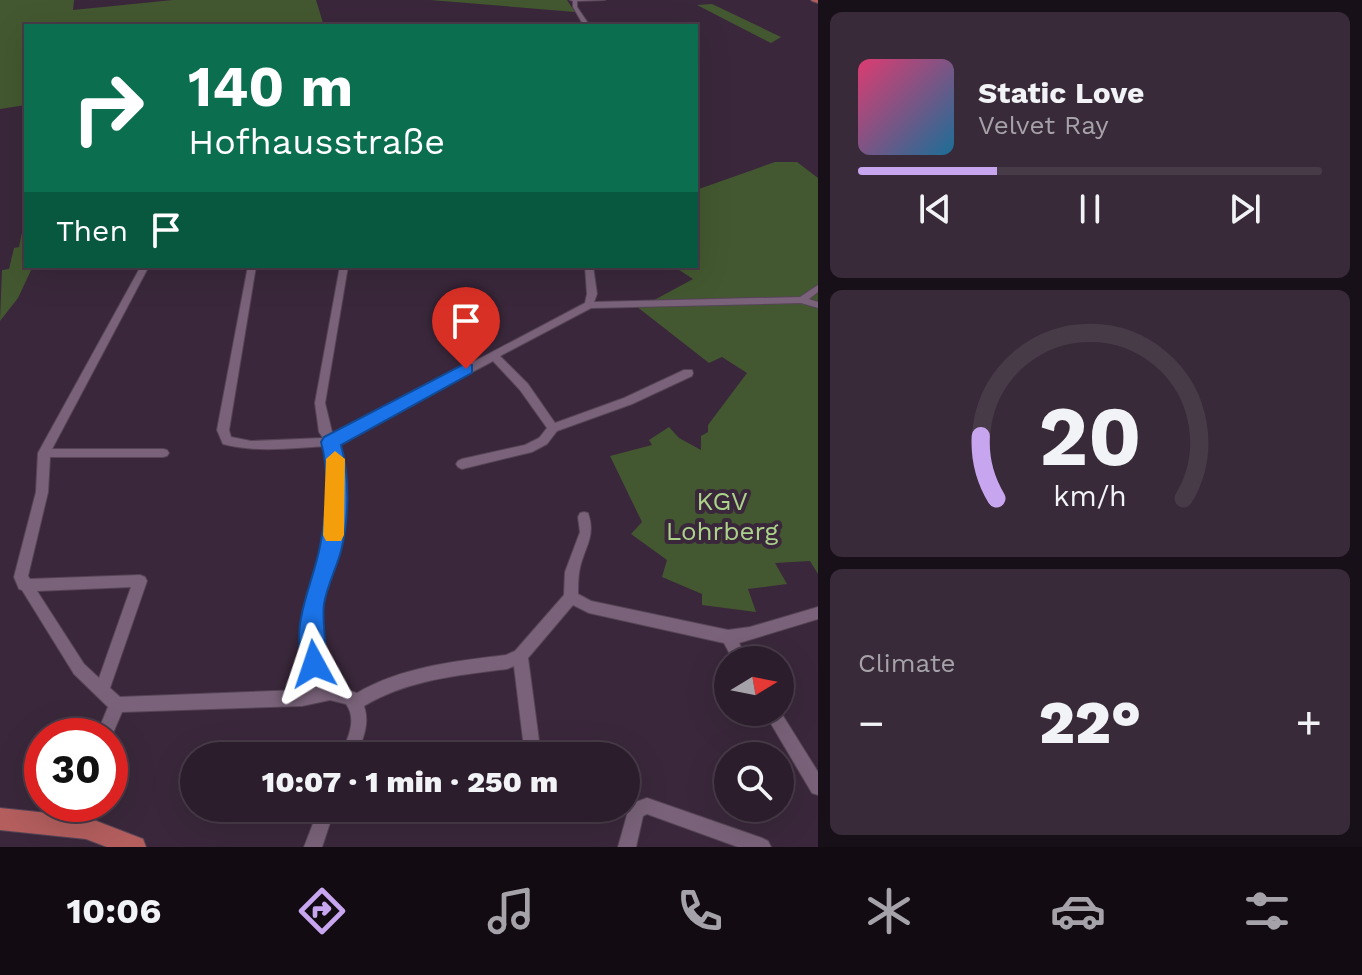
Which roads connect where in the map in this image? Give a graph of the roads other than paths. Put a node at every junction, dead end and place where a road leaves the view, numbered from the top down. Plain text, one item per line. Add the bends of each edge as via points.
1 (603, 0) edge
2 (574, 1) edge
3 (586, 24) edge
4 (144, 268) edge
5 (252, 268) edge
6 (344, 268) edge
7 (589, 268) edge
8 (818, 288) edge
9 (802, 300) junction
10 (589, 305) junction
11 (818, 305) edge
12 (493, 355) junction
13 (688, 373) dead end
14 (553, 428) junction
15 (331, 442) junction
16 (44, 453) junction
17 (163, 453) dead end
18 (462, 464) dead end
19 (584, 517) dead end
20 (24, 585) junction
21 (571, 597) junction
22 (818, 613) edge
23 (728, 637) junction
24 (733, 646) edge
25 (520, 656) junction
26 (102, 690) junction
27 (330, 692) junction
28 (356, 702) junction
29 (117, 705) junction
30 (112, 718) edge
31 (781, 726) edge
32 (353, 742) edge
33 (531, 742) edge
34 (818, 787) edge
35 (0, 819) edge
36 (69, 822) edge
37 (323, 822) edge
38 (68, 826) junction
39 (135, 847) edge
40 (315, 847) edge
41 (627, 847) edge
42 (762, 847) edge

1 - 2 street
2 - 3 street
4 - 16 street
5 - 15 street via 223,436 242,445
6 - 15 street via 320,403
7 - 10 street
8 - 9 street
9 - 10 street
9 - 11 street
10 - 12 street
12 - 14 street
12 - 15 street
13 - 14 street
14 - 18 street via 528,449
15 - 27 street via 337,483 333,539 313,603 311,629 314,664
16 - 17 street
16 - 20 street via 42,492 22,568
19 - 21 street via 586,532 572,572
20 - 26 street via 79,669
20 - 26 street via 140,581
21 - 23 street via 589,607
21 - 25 street
22 - 23 street
23 - 24 street
25 - 28 street via 446,669 376,690
25 - 33 street
26 - 29 street
27 - 28 street
27 - 29 street via 302,698
28 - 32 street via 359,724
29 - 30 street
31 - 34 street
35 - 38 main road
36 - 38 street
37 - 40 street
38 - 39 main road
41 - 42 street via 636,810 647,806

